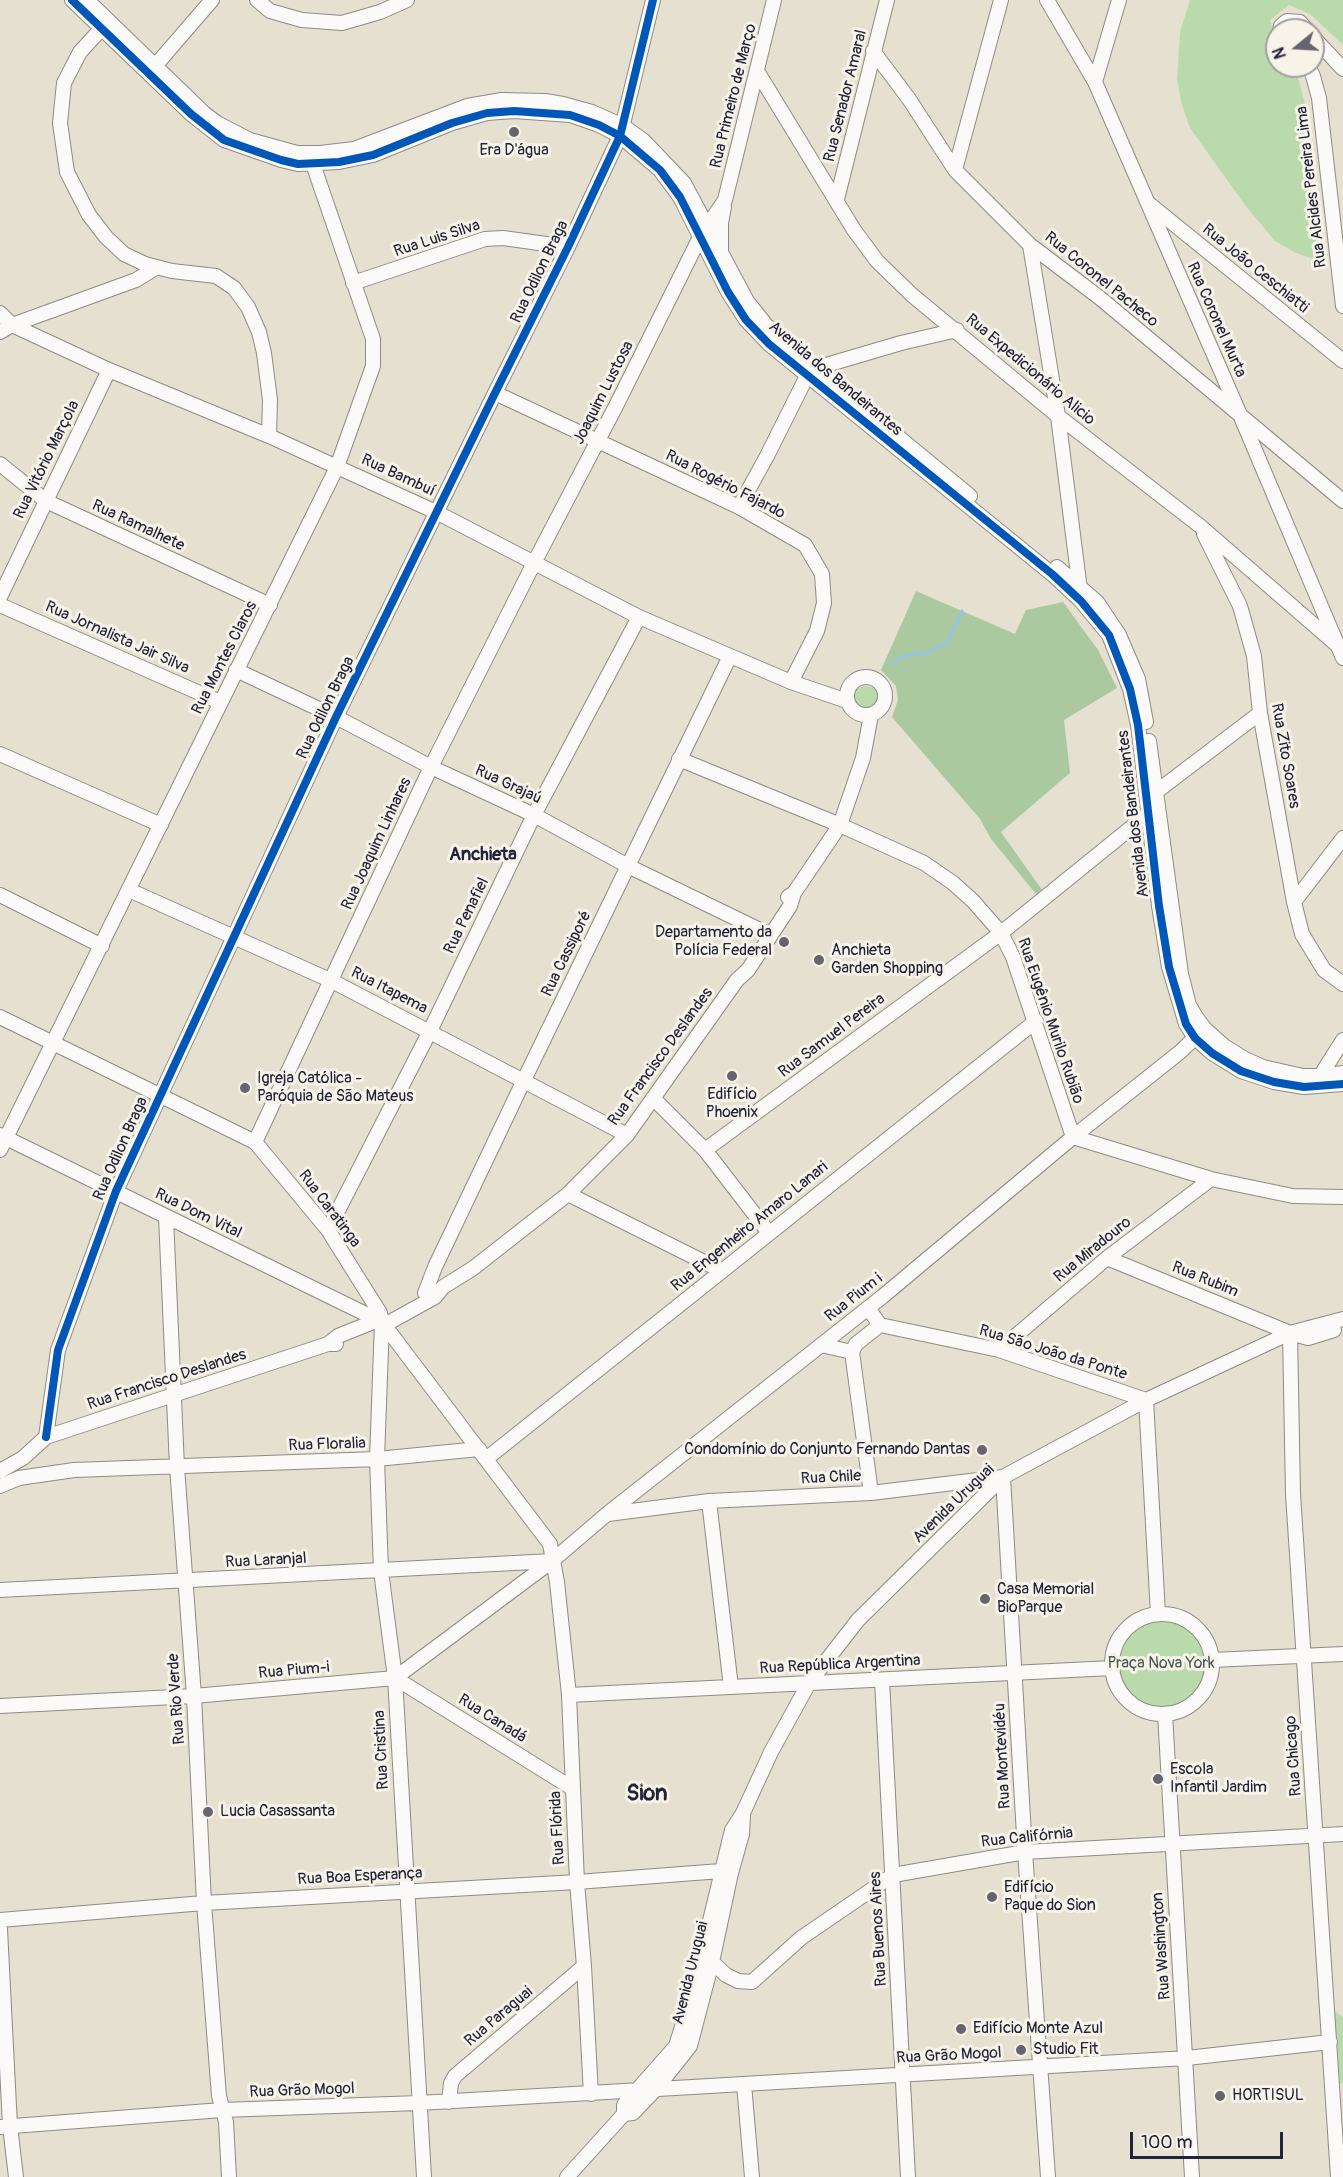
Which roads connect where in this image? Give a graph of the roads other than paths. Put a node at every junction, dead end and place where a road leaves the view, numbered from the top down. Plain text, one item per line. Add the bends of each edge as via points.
1 (72, 0) edge
2 (87, 0) edge
3 (212, 0) edge
4 (257, 0) edge
5 (407, 0) edge
6 (774, 0) edge
7 (887, 0) edge
8 (1001, 0) edge
9 (1047, 0) edge
10 (1119, 0) edge
11 (650, 1) edge
12 (102, 27) junction
13 (1325, 50) edge
14 (873, 51) junction
15 (155, 66) junction
16 (1343, 69) edge
17 (756, 70) junction
18 (1313, 78) edge
19 (1095, 82) junction
20 (622, 131) junction
21 (313, 164) junction
22 (955, 170) junction
23 (837, 199) junction
24 (725, 200) junction
25 (1146, 202) junction
26 (704, 232) junction
27 (1030, 245) junction
28 (568, 247) junction
29 (722, 253) junction
30 (157, 267) junction
31 (353, 283) junction
32 (1343, 306) edge
33 (0, 313) edge
34 (6, 328) edge
35 (957, 330) junction
36 (1343, 362) edge
37 (109, 370) junction
38 (812, 372) junction
39 (495, 393) junction
40 (1058, 416) junction
41 (1241, 417) junction
42 (269, 436) junction
43 (597, 442) junction
44 (0, 464) edge
45 (337, 466) junction
46 (46, 501) junction
47 (1343, 501) edge
48 (739, 507) junction
49 (436, 512) junction
50 (1200, 526) junction
51 (534, 563) junction
52 (1080, 586) junction
53 (0, 597) edge
54 (1081, 601) junction
55 (0, 605) edge
56 (270, 605) junction
57 (639, 617) junction
58 (1337, 645) junction
59 (730, 656) junction
60 (1343, 658) edge
61 (236, 670) junction
62 (791, 682) junction
63 (847, 701) junction
64 (220, 702) junction
65 (1260, 713) junction
66 (864, 714) junction
67 (336, 717) junction
68 (0, 754) edge
69 (679, 759) junction
70 (431, 767) junction
71 (1156, 792) junction
72 (1148, 814) junction
73 (534, 815) junction
74 (161, 825) junction
75 (840, 825) junction
76 (1343, 838) edge
77 (628, 866) junction
78 (129, 890) junction
79 (794, 893) junction
80 (0, 895) edge
81 (1294, 902) junction
82 (764, 932) junction
83 (1001, 933) junction
84 (233, 936) junction
85 (102, 946) junction
86 (737, 980) junction
87 (332, 981) junction
88 (1343, 984) edge
89 (0, 1017) edge
90 (1036, 1021) junction
91 (1186, 1024) junction
92 (430, 1031) junction
93 (1200, 1033) junction
94 (1343, 1040) edge
95 (54, 1042) junction
96 (1173, 1056) junction
97 (1343, 1073) edge
98 (524, 1080) junction
99 (1322, 1082) junction
100 (1343, 1084) edge
101 (160, 1094) junction
102 (652, 1098) junction
103 (627, 1135) junction
104 (1073, 1137) junction
105 (2, 1141) edge
106 (255, 1142) junction
107 (705, 1150) junction
108 (1211, 1179) junction
109 (116, 1191) junction
110 (568, 1194) junction
111 (1343, 1197) edge
112 (166, 1217) junction
113 (328, 1230) junction
114 (769, 1233) junction
115 (1107, 1258) junction
116 (435, 1267) junction
117 (722, 1271) junction
118 (443, 1287) junction
119 (425, 1293) junction
120 (882, 1297) junction
121 (868, 1308) junction
122 (1343, 1319) edge
123 (382, 1322) junction
124 (880, 1325) junction
125 (1343, 1327) edge
126 (1290, 1333) junction
127 (821, 1344) junction
128 (999, 1350) junction
129 (852, 1352) junction
130 (175, 1395) junction
131 (1146, 1400) junction
132 (46, 1437) junction
133 (482, 1454) junction
134 (23, 1458) junction
135 (377, 1459) junction
136 (177, 1467) junction
137 (0, 1471) edge
138 (1003, 1478) junction
139 (0, 1481) edge
140 (644, 1485) junction
141 (0, 1486) edge
142 (870, 1493) junction
143 (709, 1502) junction
144 (661, 1507) junction
145 (607, 1514) junction
146 (552, 1562) junction
147 (535, 1566) junction
148 (381, 1571) junction
149 (185, 1582) junction
150 (0, 1590) edge
151 (1158, 1614) junction
152 (1343, 1654) edge
153 (1304, 1657) junction
154 (1212, 1660) junction
155 (1112, 1668) junction
156 (1015, 1671) junction
157 (395, 1678) junction
158 (882, 1680) junction
159 (809, 1683) junction
160 (731, 1687) junction
161 (569, 1695) junction
162 (194, 1696) junction
163 (0, 1706) edge
164 (1165, 1714) junction
165 (572, 1788) junction
166 (743, 1813) junction
167 (1343, 1834) edge
168 (1316, 1835) junction
169 (1172, 1844) junction
170 (1025, 1852) junction
171 (722, 1871) junction
172 (892, 1875) junction
173 (577, 1882) junction
174 (406, 1891) junction
175 (204, 1903) junction
176 (0, 1920) edge
177 (0, 1929) edge
178 (712, 1962) junction
179 (584, 1966) junction
180 (726, 1976) junction
181 (707, 1982) junction
182 (693, 1991) junction
183 (1330, 2042) junction
184 (1186, 2058) junction
185 (1040, 2067) junction
186 (902, 2075) junction
187 (744, 2084) junction
188 (656, 2089) junction
189 (637, 2090) junction
190 (598, 2093) junction
191 (449, 2102) junction
192 (419, 2103) junction
193 (624, 2109) junction
194 (222, 2110) junction
195 (5, 2126) edge
196 (16, 2177) edge
197 (229, 2177) edge
198 (424, 2177) edge
199 (567, 2177) edge
200 (752, 2177) edge
201 (908, 2177) edge
202 (1048, 2177) edge
203 (1192, 2177) edge
204 (1338, 2177) edge

1 - 12 street, Avenida dos Bandeirantes
2 - 15 street, Avenida dos Bandeirantes
3 - 15 street
4 - 5 street via 270,11 302,20 342,23
6 - 17 street, Rua Primeiro de Março
7 - 14 street, Rua Senador Amaral
8 - 22 street
9 - 19 street, Rua Coronel Murta
10 - 19 street
11 - 20 street, Rua Odilon Braga
12 - 21 street, Avenida dos Bandeirantes via 191,114 224,140 267,156
12 - 30 street via 80,52 64,83 60,123 67,172 89,215 106,237 124,254
13 - 16 street
14 - 22 street, Rua Coronel Pacheco
14 - 23 street, Rua Senador Amaral
15 - 20 street, Avenida dos Bandeirantes via 217,123 250,140 297,153 354,149 459,109 502,100 570,105 608,118
17 - 23 street, Rua Expedicionário Alicio
17 - 24 street, Rua Primeiro de Março
18 - 32 street, Rua Alcides Pereira Lima
19 - 25 street, Rua Coronel Murta
20 - 21 street, Avenida dos Bandeirantes via 570,115 487,113 373,155
20 - 26 street, Avenida dos Bandeirantes via 644,141 675,172 692,196
20 - 28 street, Rua Odilon Braga
21 - 31 street, Rua Montes Claros
22 - 27 street, Rua Coronel Pacheco
23 - 35 street, Rua Expedicionário Alicio via 877,261
24 - 26 street, Rua Primeiro de Março
24 - 29 street, Rua Primeiro de Março
25 - 36 street, Rua João Ceschiatti
25 - 41 street, Rua Coronel Murta
26 - 29 street, Avenida dos Bandeirantes
26 - 38 street, Avenida dos Bandeirantes via 728,292 746,320 769,344
26 - 43 street, Joaquim Lustosa
27 - 40 street
27 - 41 street, Rua Coronel Pacheco via 1100,298
28 - 31 street, Rua Luis Silva via 485,239
28 - 39 street, Rua Odilon Braga
29 - 38 street, Avenida dos Bandeirantes via 757,315
30 - 34 street via 136,280
30 - 42 street via 216,276 234,288 248,307 264,353 270,400
31 - 45 street, Rua Montes Claros via 373,339 373,366
33 - 34 street, Rua Bambuí
34 - 37 street, Rua Bambuí
35 - 38 street via 901,343
35 - 40 street, Rua Expedicionário Alicio
37 - 42 street, Rua Bambuí
37 - 46 street, Rua Vitório Marçola
38 - 48 street
38 - 52 street, Avenida dos Bandeirantes
38 - 54 street, Avenida dos Bandeirantes
39 - 43 street, Rua Rogério Fajardo
39 - 49 street, Rua Odilon Braga
40 - 50 street, Rua Expedicionário Alicio
40 - 52 street
41 - 47 street, Rua Coronel Pacheco
41 - 58 street, Rua Coronel Murta
42 - 45 street, Rua Bambuí
43 - 48 street, Rua Rogério Fajardo
43 - 51 street, Joaquim Lustosa
44 - 46 street, Rua Ramalhete
45 - 49 street, Rua Bambuí
45 - 56 street, Rua Montes Claros
46 - 53 street, Rua Vitório Marçola
46 - 56 street, Rua Ramalhete
48 - 62 street, Rua Rogério Fajardo via 805,545 822,574 824,603 817,631
49 - 51 street, Rua Bambuí
49 - 67 street, Rua Odilon Braga
50 - 58 street, Rua Expedicionário Alicio
50 - 65 street, Rua Zito Soares via 1240,606 1254,656
51 - 57 street, Rua Bambuí
51 - 70 street, Rua Joaquim Linhares
52 - 54 street
52 - 71 street, Avenida dos Bandeirantes via 1105,613 1134,665
54 - 72 street, Avenida dos Bandeirantes via 1109,635 1130,689
55 - 64 street, Rua Jornalista Jair Silva
56 - 61 street, Rua Montes Claros
57 - 59 street, Rua Bambuí
57 - 73 street, Rua Penafiel
58 - 60 street, Rua Coronel Murta
59 - 62 street, Rua Bambuí
59 - 69 street, Rua Cassiporé
61 - 64 street, Rua Montes Claros
61 - 67 street, Rua Grajaú
62 - 63 street, Rua Bambuí
63 - 66 street
63 - 66 street via 848,689 855,680 873,678 882,686 885,698 880,709
64 - 74 street, Rua Montes Claros
65 - 71 street
65 - 81 street, Rua Zito Soares
66 - 75 street, Rua Francisco Deslandes via 863,758
67 - 70 street, Rua Grajaú
67 - 84 street, Rua Odilon Braga
68 - 74 street
69 - 75 street, Rua Eugênio Murilo Rubião
69 - 77 street, Rua Cassiporé
70 - 73 street, Rua Grajaú
70 - 87 street, Rua Joaquim Linhares
71 - 93 street, Avenida dos Bandeirantes via 1184,990
72 - 83 street, Rua Samuel Pereira
72 - 91 street, Avenida dos Bandeirantes via 1169,967
73 - 77 street, Rua Grajaú
73 - 92 street, Rua Penafiel
74 - 78 street, Rua Montes Claros
75 - 79 street, Rua Francisco Deslandes
75 - 83 street, Rua Eugênio Murilo Rubião via 924,863 973,901
76 - 81 street
77 - 82 street, Rua Grajaú
77 - 98 street, Rua Cassiporé
78 - 84 street, Rua Itapema
78 - 85 street, Rua Montes Claros
79 - 82 street, Rua Francisco Deslandes via 782,903
79 - 86 street, Rua Francisco Deslandes via 790,906 748,970
80 - 85 street
81 - 88 street, Rua Zito Soares via 1302,934 1324,970
82 - 86 street, Rua Francisco Deslandes
83 - 90 street, Rua Eugênio Murilo Rubião
83 - 107 street, Rua Samuel Pereira
84 - 87 street, Rua Itapema
84 - 101 street, Rua Odilon Braga
85 - 95 street, Rua Montes Claros
86 - 102 street, Rua Francisco Deslandes
87 - 92 street, Rua Itapema
87 - 106 street, Rua Joaquim Linhares
89 - 95 street, Rua Caratinga
90 - 104 street, Rua Eugênio Murilo Rubião
90 - 114 street, Rua Engenheiro Amaro Lanari
91 - 93 street, Avenida dos Bandeirantes
91 - 96 street
92 - 98 street, Rua Itapema
92 - 113 street, Rua Penafiel
93 - 96 street
93 - 99 street, Avenida dos Bandeirantes via 1212,1053 1241,1071 1304,1087
94 - 99 street
95 - 101 street, Rua Caratinga
95 - 105 street, Rua Montes Claros
96 - 104 street, Rua Pium i
97 - 99 street, Avenida dos Bandeirantes
98 - 103 street, Rua Itapema
98 - 116 street, Rua Cassiporé
99 - 100 street, Avenida dos Bandeirantes
101 - 106 street, Rua Caratinga
101 - 109 street, Rua Odilon Braga
102 - 103 street, Rua Francisco Deslandes
102 - 107 street
103 - 110 street, Rua Francisco Deslandes
104 - 108 street
104 - 120 street, Rua Pium i
105 - 109 street, Rua Dom Vital
106 - 113 street, Rua Caratinga
107 - 114 street
108 - 111 street via 1293,1196
108 - 115 street, Rua Miradouro
109 - 112 street, Rua Dom Vital
109 - 132 street, Rua Odilon Braga via 58,1350
110 - 117 street
110 - 118 street, Rua Francisco Deslandes
112 - 123 street, Rua Dom Vital
112 - 130 street, Rua Rio Verde
113 - 123 street, Rua Caratinga
114 - 117 street, Rua Engenheiro Amaro Lanari
115 - 126 street, Rua Rubim
115 - 128 street, Rua Miradouro
116 - 118 street
116 - 119 street, Rua Cassiporé
117 - 133 street, Rua Engenheiro Amaro Lanari
118 - 119 street, Rua Francisco Deslandes
118 - 123 street, Rua Francisco Deslandes via 435,1297 390,1322
119 - 123 street, Rua Francisco Deslandes via 386,1314
120 - 121 street, Rua Pium i
120 - 124 street
121 - 124 street
121 - 127 street, Rua Pium i
122 - 126 street, Avenida Uruguai
123 - 130 street, Rua Francisco Deslandes via 376,1330 340,1343
123 - 133 street, Rua Caratinga
123 - 135 street, Rua Cristina
124 - 128 street, Rua São João da Ponte
124 - 129 street
125 - 126 street, Avenida Uruguai via 1308,1338
126 - 131 street, Avenida Uruguai
126 - 153 street, Rua Chicago via 1293,1494
127 - 129 street
127 - 140 street, Rua Pium i
128 - 131 street, Rua São João da Ponte
129 - 142 street
130 - 132 street, Rua Francisco Deslandes
130 - 136 street, Rua Rio Verde
131 - 138 street, Avenida Uruguai
131 - 151 street
132 - 134 street, Rua Francisco Deslandes
133 - 135 street, Rua Floralia
133 - 146 street, Rua Caratinga via 550,1545
134 - 137 street, Rua Francisco Deslandes
134 - 139 street, Rua Francisco Deslandes via 16,1472
135 - 136 street, Rua Floralia
135 - 148 street, Rua Cristina
136 - 141 street, Rua Floralia via 74,1470 19,1478
136 - 149 street, Rua Rio Verde
138 - 142 street, Rua Chile
138 - 156 street, Rua Montevidéu
138 - 159 street, Avenida Uruguai via 858,1620
140 - 144 street via 649,1501
140 - 145 street, Rua Pium i
142 - 143 street, Rua Chile
143 - 144 street, Rua Chile
143 - 160 street
144 - 145 street, Rua Chile
145 - 146 street, Rua Pium i
146 - 147 street, Rua Laranjal
146 - 161 street, Rua Flórida
147 - 148 street, Rua Laranjal
147 - 157 street
148 - 149 street, Rua Laranjal
148 - 157 street, Rua Cristina
149 - 150 street, Rua Laranjal
149 - 162 street, Rua Rio Verde
151 - 154 street via 1173,1615 1195,1626 1209,1647
151 - 155 street via 1131,1623 1123,1632
152 - 153 street
153 - 154 street
153 - 168 street, Rua Chicago
154 - 164 street via 1208,1685 1200,1697 1190,1706
155 - 156 street, Rua República Argentina
155 - 164 street via 1115,1683 1135,1706
156 - 158 street, Rua República Argentina
156 - 170 street, Rua Montevidéu
157 - 162 street, Rua Pium-i
157 - 165 street, Rua Canadá
157 - 174 street, Rua Cristina
158 - 159 street, Rua República Argentina
158 - 172 street, Rua Buenos Aires
159 - 160 street, Rua República Argentina
159 - 166 street, Avenida Uruguai
160 - 161 street, Rua República Argentina
161 - 165 street, Rua Flórida
162 - 163 street, Rua Pium-i
162 - 175 street, Rua Rio Verde
164 - 169 street, Rua Washington
165 - 173 street, Rua Flórida
166 - 171 street, Avenida Uruguai via 732,1830
166 - 178 street, Avenida Uruguai via 742,1834
167 - 168 street, Rua Califórnia
168 - 169 street, Rua Califórnia
168 - 183 street, Rua Chicago
169 - 170 street, Rua Califórnia
169 - 184 street, Rua Washington
170 - 172 street, Rua Califórnia
170 - 185 street, Rua Montevidéu
171 - 173 street, Rua Boa Esperança
171 - 182 street, Avenida Uruguai
172 - 180 street, Rua Califórnia via 801,1938 752,1982
172 - 186 street, Rua Buenos Aires
173 - 174 street, Rua Boa Esperança
173 - 179 street, Rua Flórida
174 - 175 street, Rua Boa Esperança
174 - 192 street, Rua Cristina
175 - 176 street, Rua Boa Esperança
175 - 194 street, Rua Rio Verde
177 - 195 street
178 - 180 street
178 - 181 street, Avenida Uruguai
179 - 190 street, Rua Flórida
179 - 191 street, Rua Paraguai via 455,2076
180 - 181 street
181 - 182 street
181 - 188 street, Avenida Uruguai via 690,2046
182 - 189 street, Avenida Uruguai via 676,2046
183 - 184 street, Rua Grão Mogol
183 - 204 street, Rua Chicago
184 - 185 street, Rua Grão Mogol
184 - 203 street, Rua Washington
185 - 186 street, Rua Grão Mogol
185 - 202 street, Rua Montevidéu
186 - 187 street, Rua Grão Mogol
186 - 201 street, Rua Buenos Aires
187 - 188 street, Rua Grão Mogol
187 - 200 street
188 - 189 street, Rua Grão Mogol
188 - 193 street, Avenida Uruguai via 633,2113
189 - 190 street, Rua Grão Mogol
189 - 193 street, Avenida Uruguai
190 - 191 street, Rua Grão Mogol
190 - 193 street via 619,2099
191 - 192 street, Rua Grão Mogol
192 - 194 street, Rua Grão Mogol
192 - 198 street, Rua Cristina
193 - 199 street, Avenida Uruguai
194 - 195 street, Rua Grão Mogol
194 - 197 street, Rua Rio Verde
195 - 196 street

